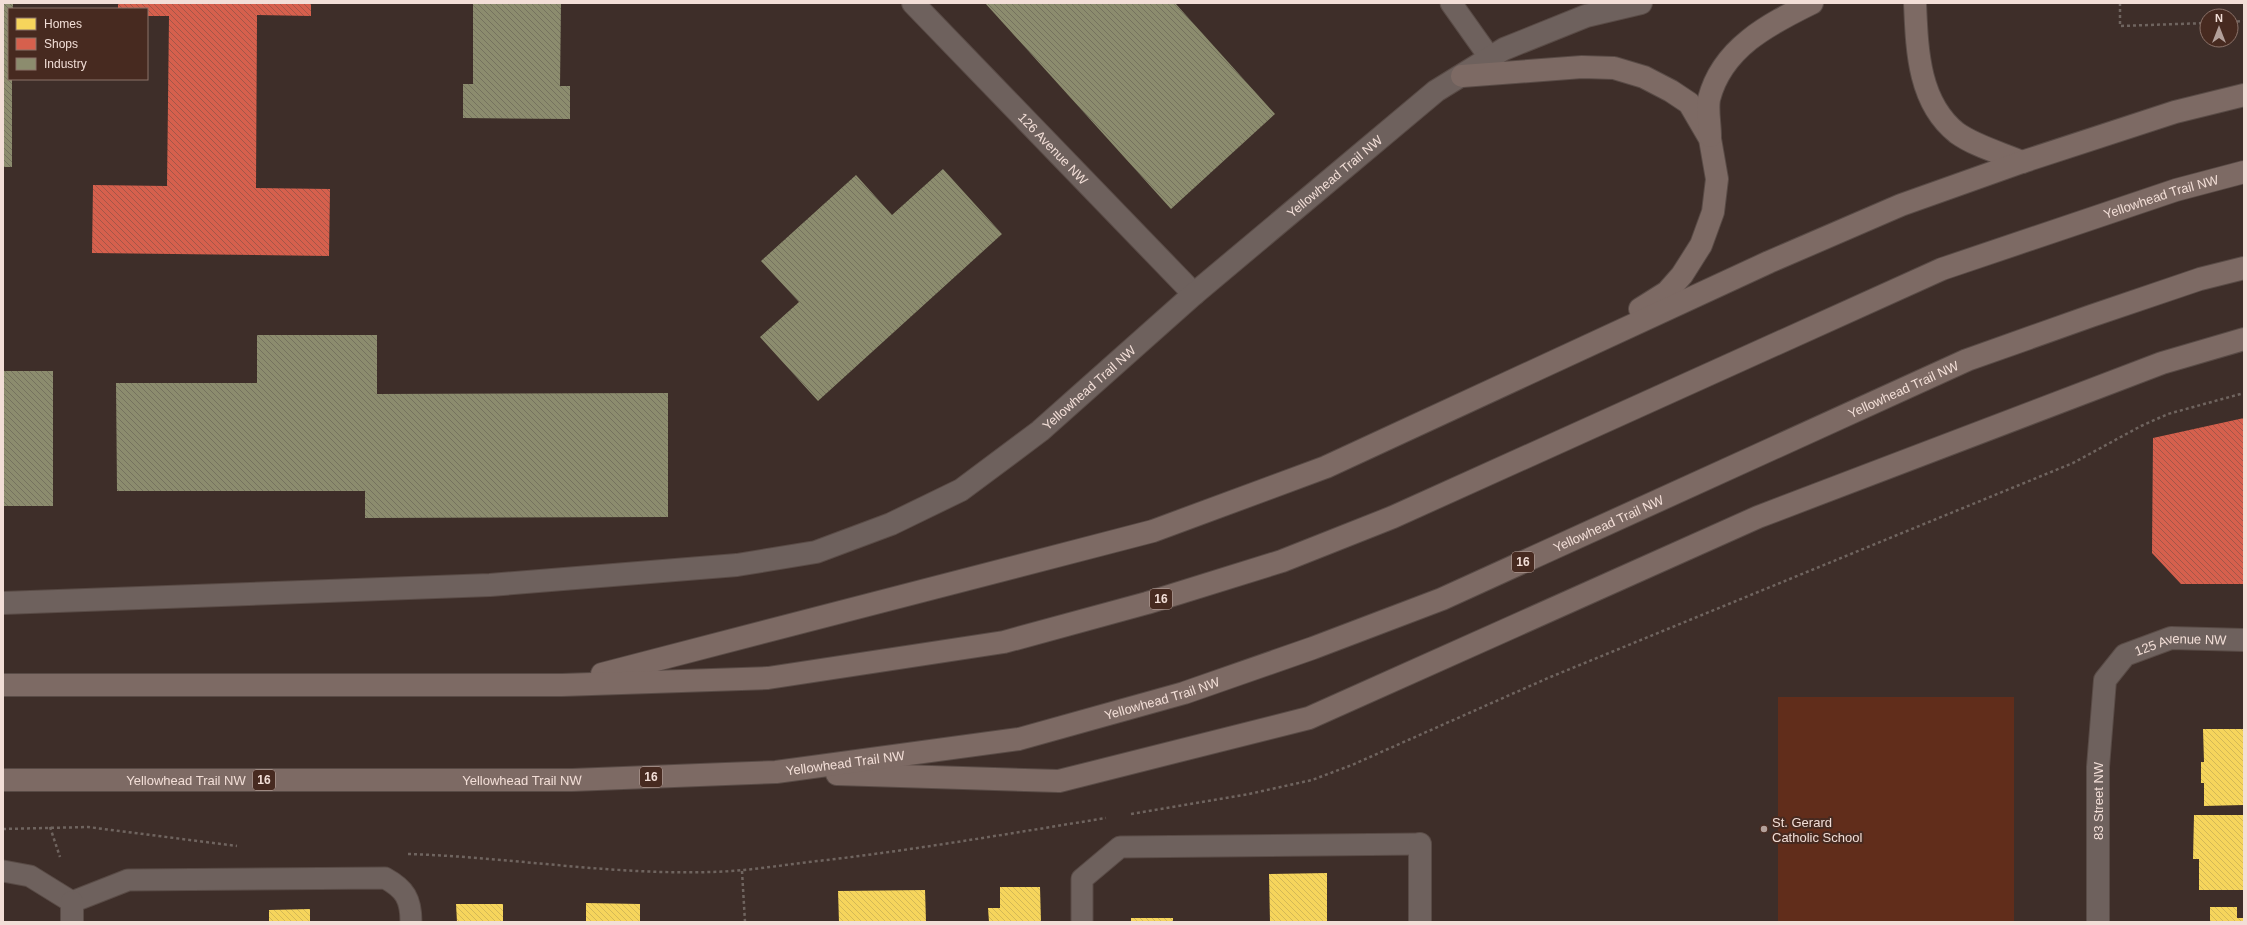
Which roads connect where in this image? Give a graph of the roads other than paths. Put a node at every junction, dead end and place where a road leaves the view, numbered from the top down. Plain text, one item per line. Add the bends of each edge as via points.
1 (913, 3) edge
2 (1451, 3) edge
3 (1641, 3) edge
4 (1812, 3) edge
5 (1915, 3) edge
6 (1490, 58) junction
7 (1462, 76) junction
8 (2244, 94) edge
9 (1710, 139) junction
10 (2022, 162) junction
11 (2244, 172) edge
12 (2244, 268) edge
13 (1194, 294) junction
14 (2243, 339) edge
15 (1568, 355) junction
16 (3, 603) edge
17 (2244, 640) edge
18 (2106, 680) joint
19 (3, 685) edge
20 (562, 685) junction
21 (776, 772) junction
22 (3, 780) edge
23 (1420, 844) joint
24 (3, 871) edge
25 (72, 912) edge
26 (411, 922) edge
27 (1082, 922) edge
28 (1420, 922) edge
29 (2098, 922) edge

1 - 13 street, 126 Avenue NW
2 - 6 lane
3 - 6 street, Yellowhead Trail NW via 1586,16 1504,49
4 - 9 highway via 1746,40 1730,60 1715,83 1709,100
5 - 10 highway via 1917,53 1925,85 1936,110 1958,133
6 - 7 street, Yellowhead Trail NW
7 - 9 highway via 1582,67 1614,68 1644,77 1689,103
7 - 13 street, Yellowhead Trail NW via 1436,91
8 - 10 highway via 2175,112
9 - 15 highway via 1717,179 1713,212 1701,245 1682,275 1667,292
10 - 15 highway via 1901,206 1769,262
11 - 20 highway, Yellowhead Trail NW / 16 via 2168,192 1942,269 1393,517 1282,561 1147,603 1004,642 768,678
12 - 21 highway, Yellowhead Trail NW / 16 via 2200,279 1967,360 1442,599 1199,688 1019,739
13 - 16 street, Yellowhead Trail NW via 1040,431 961,490 891,524 816,552 737,565 490,585
14 - 21 highway via 2162,363 1758,517 1309,718 1059,782
15 - 20 highway via 1326,467 1153,531
17 - 18 street, 125 Avenue NW via 2171,638 2125,655
18 - 29 street, 83 Street NW via 2098,768
19 - 20 highway, Yellowhead Trail NW / 16
21 - 22 highway, Yellowhead Trail NW / 16 via 572,780
23 - 27 lane via 1120,847 1082,879
23 - 28 street
24 - 25 lane via 30,876
25 - 26 lane via 128,880 385,878 398,885 407,897

